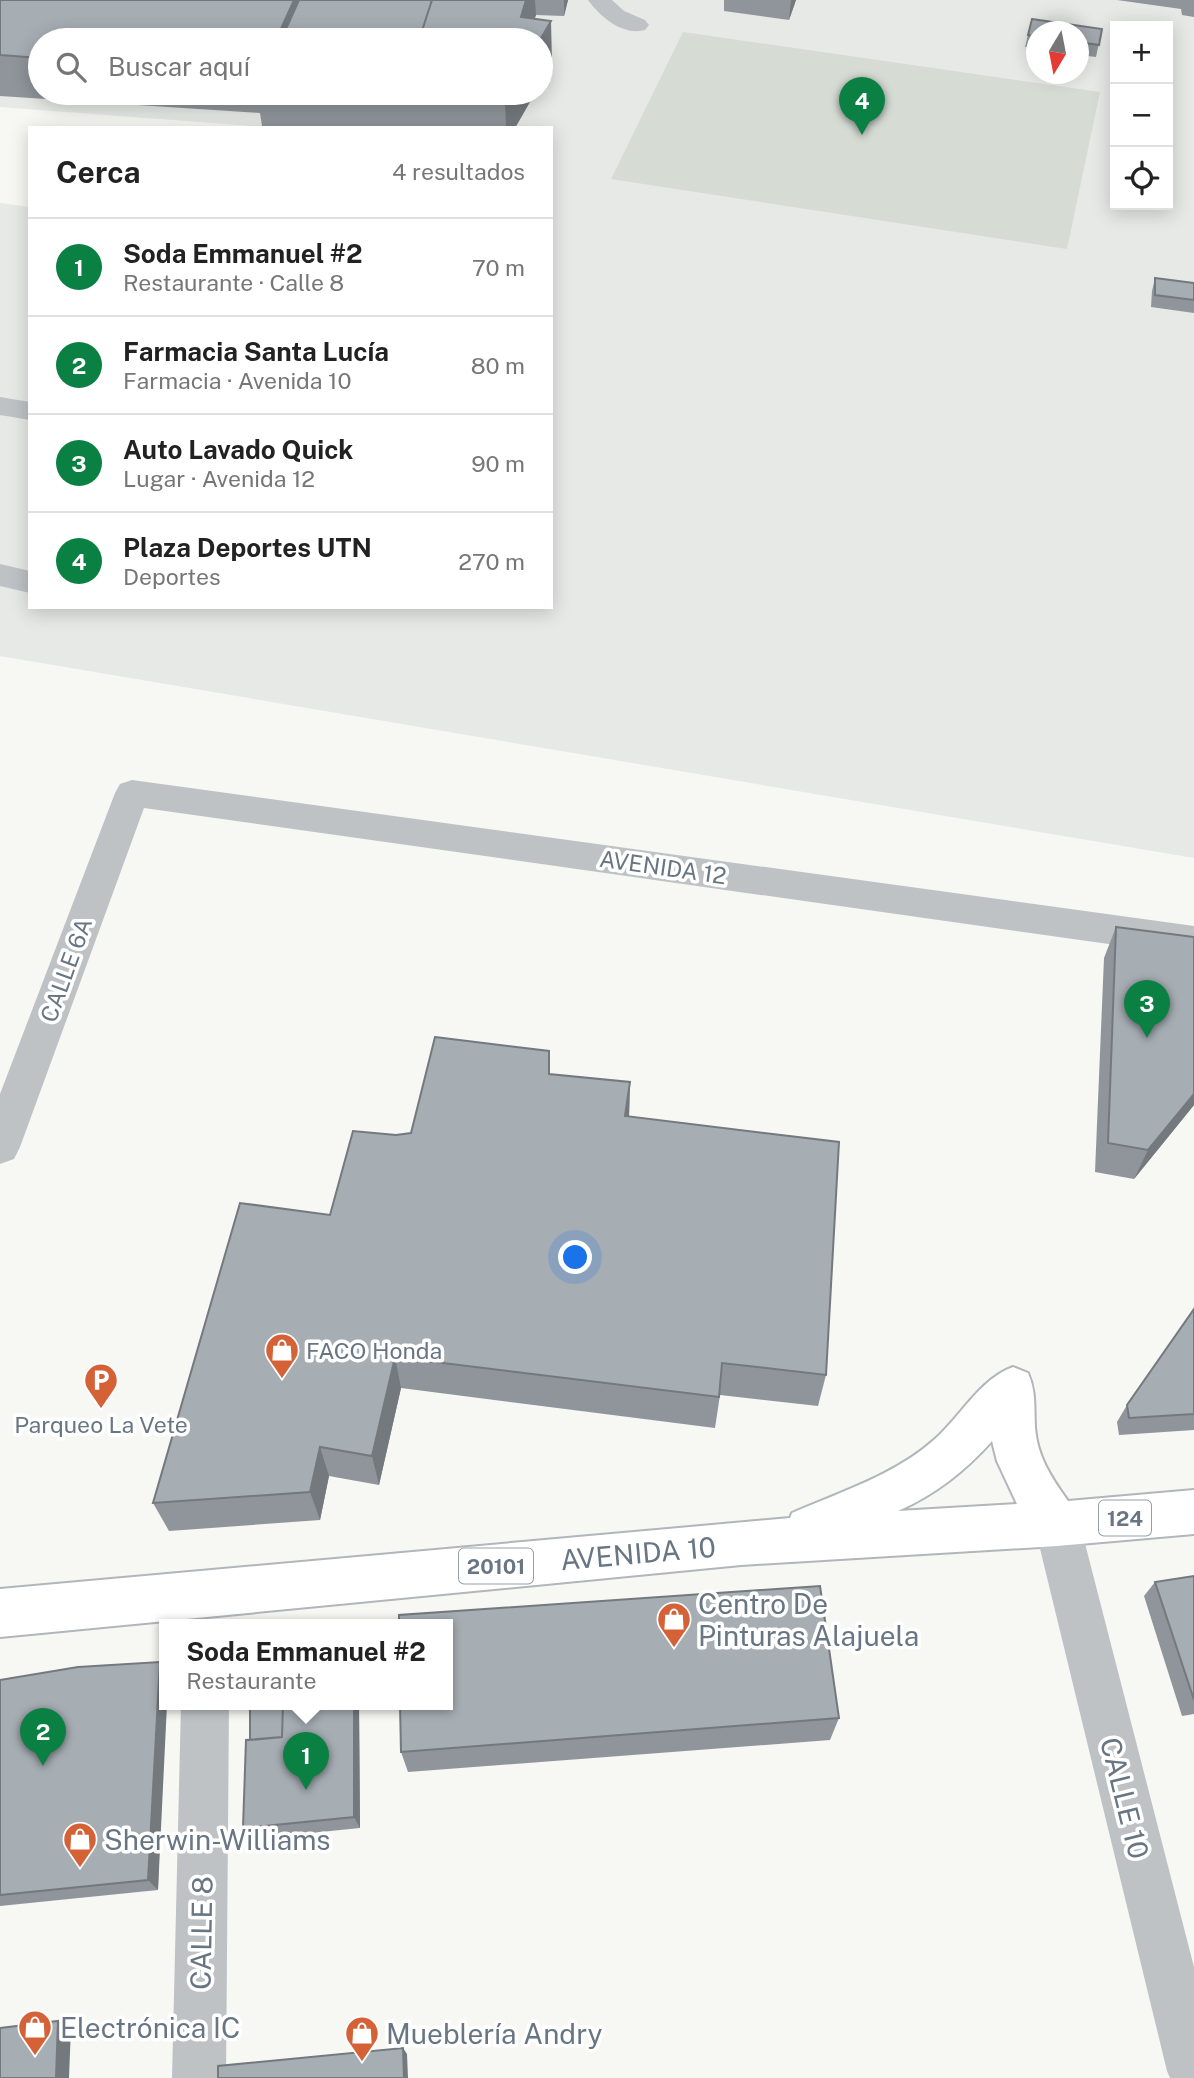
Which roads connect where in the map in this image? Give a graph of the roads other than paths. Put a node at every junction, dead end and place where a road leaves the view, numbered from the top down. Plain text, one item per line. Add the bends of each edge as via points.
1 (600, 0) edge
2 (637, 25) dead end
3 (0, 406) edge
4 (28, 411) edge
5 (0, 575) edge
6 (28, 582) edge
7 (132, 793) joint
8 (1194, 941) edge
9 (0, 1147) edge
10 (1194, 1512) edge
11 (1057, 1524) junction
12 (784, 1540) junction
13 (208, 1609) edge
14 (0, 1613) edge
15 (205, 1710) edge
16 (1194, 2071) edge
17 (199, 2078) edge

1 - 2 street via 618,17
3 - 4 street
5 - 6 street
7 - 8 street, AVENIDA 12
7 - 9 street, CALLE 6A
10 - 11 main road, AVENIDA 10 / 124
11 - 12 main road, AVENIDA 10 / 20101
11 - 12 main road via 1016,1458 1013,1387 951,1454 915,1481
11 - 16 street, CALLE 10
12 - 13 main road, AVENIDA 10 / 20101
13 - 14 main road, AVENIDA 10 / 20101
15 - 17 street, CALLE 8

